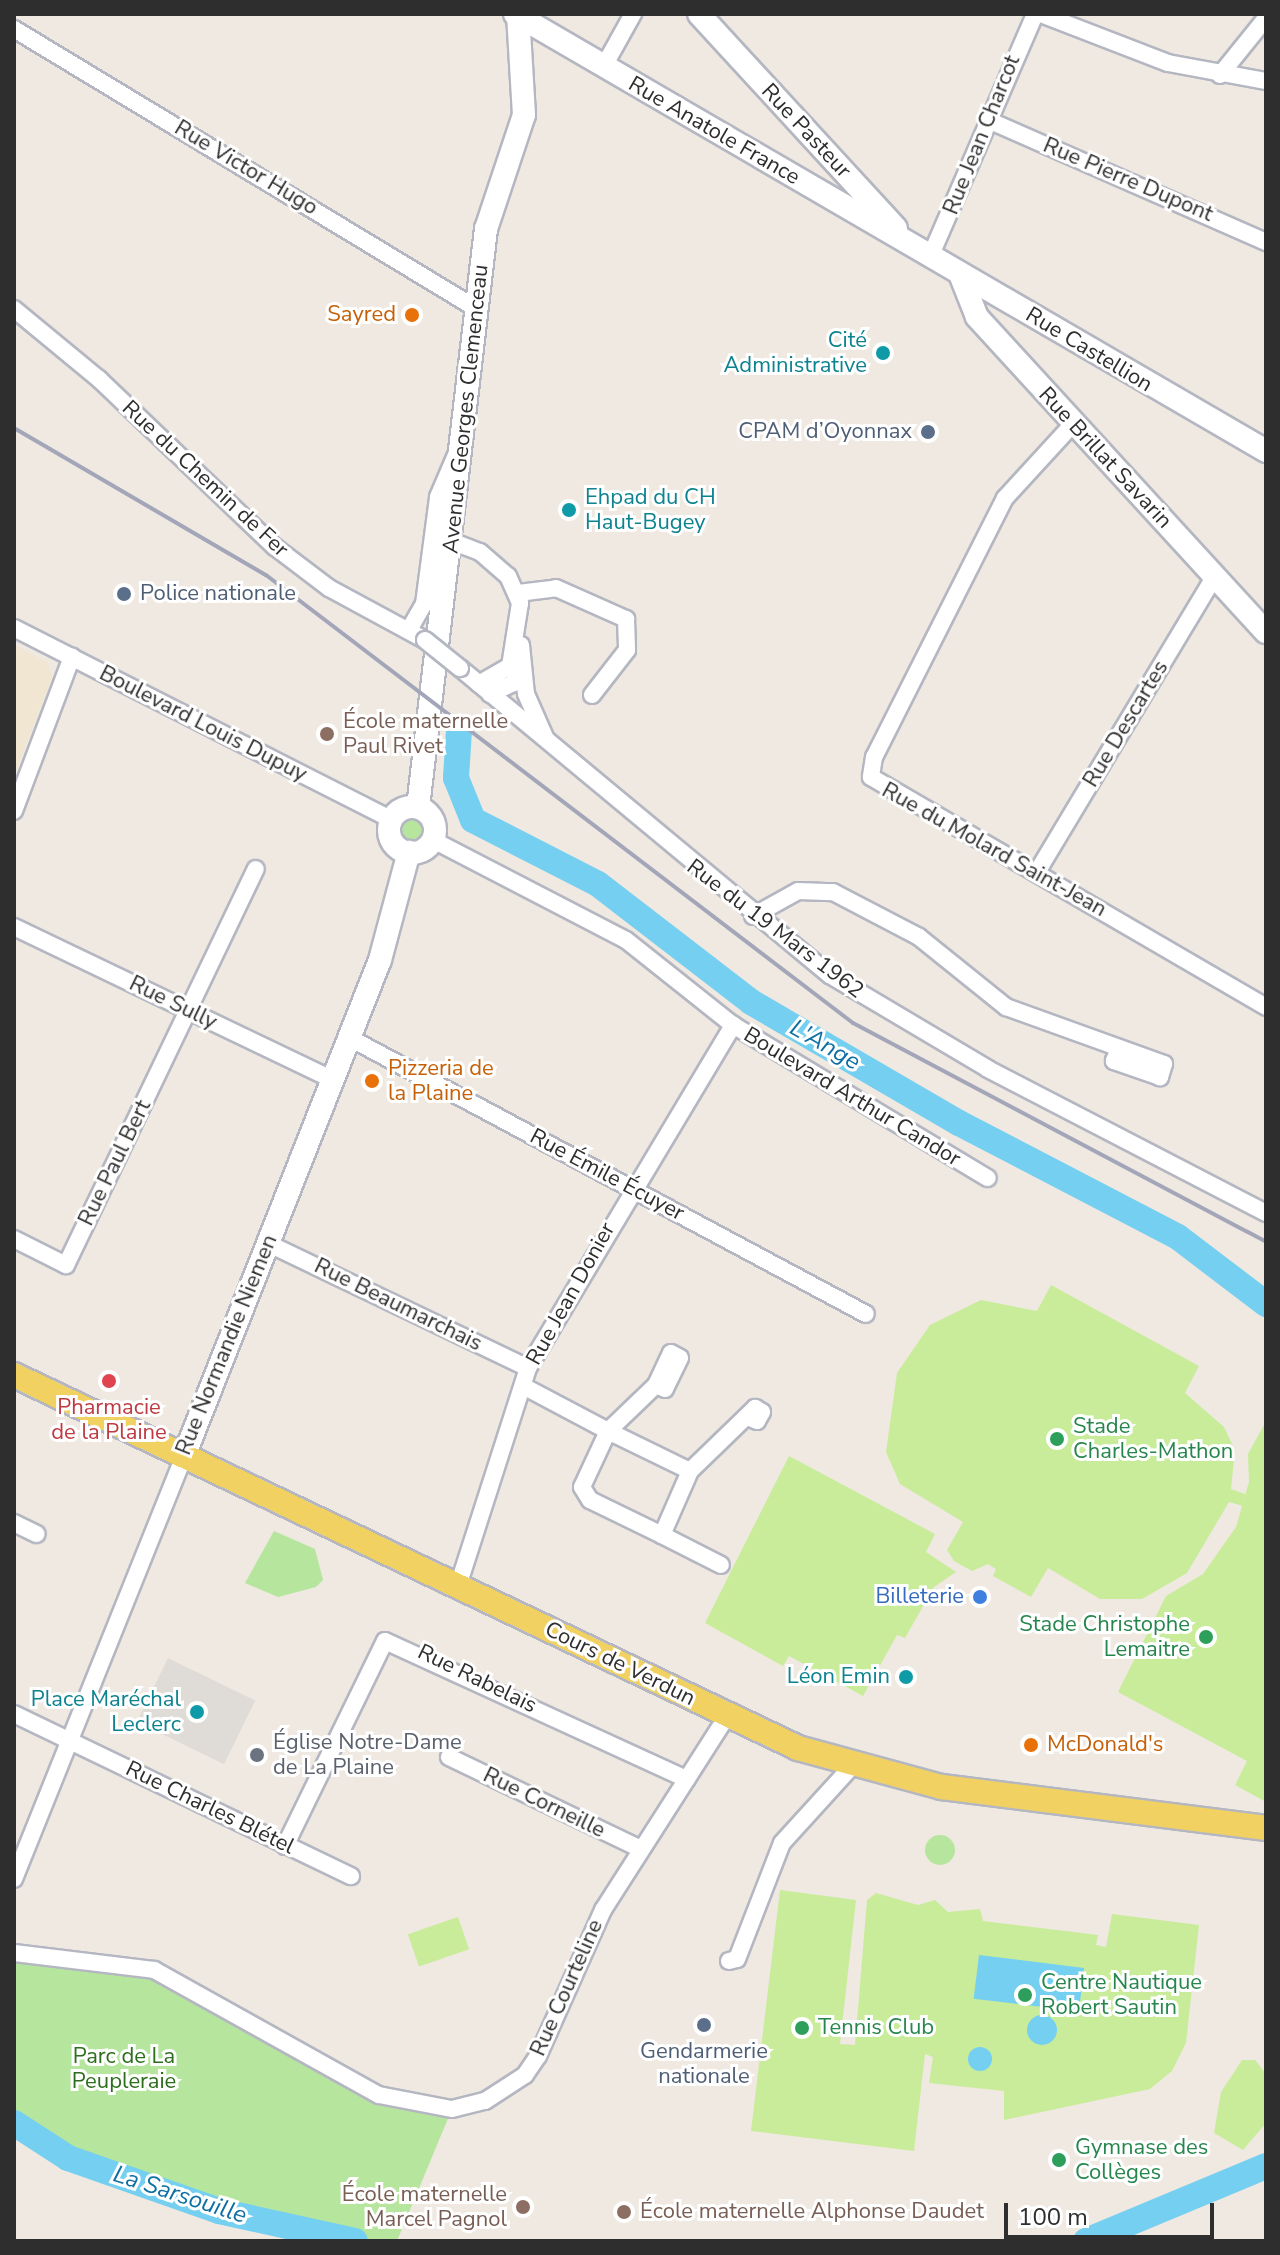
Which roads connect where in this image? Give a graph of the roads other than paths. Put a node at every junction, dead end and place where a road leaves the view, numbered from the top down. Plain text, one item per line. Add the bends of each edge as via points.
1 (633, 14) edge
2 (699, 14) edge
3 (1038, 14) edge
4 (517, 15) edge
5 (1266, 18) edge
6 (14, 29) edge
7 (604, 66) junction
8 (1220, 75) junction
9 (1266, 81) edge
10 (988, 120) junction
11 (1266, 242) edge
12 (922, 252) junction
13 (960, 274) junction
14 (14, 309) edge
15 (477, 309) junction
16 (1072, 425) junction
17 (461, 446) junction
18 (1265, 449) edge
19 (451, 541) junction
20 (1215, 576) junction
21 (518, 593) junction
22 (14, 628) edge
23 (410, 628) junction
24 (520, 631) junction
25 (1266, 632) edge
26 (72, 657) junction
27 (522, 659) junction
28 (484, 689) junction
29 (592, 695) dead end
30 (552, 749) junction
31 (418, 807) junction
32 (14, 811) edge
33 (392, 820) junction
34 (433, 840) junction
35 (409, 852) junction
36 (256, 869) dead end
37 (1037, 872) junction
38 (753, 916) junction
39 (14, 927) edge
40 (1266, 1007) edge
41 (188, 1010) junction
42 (733, 1025) junction
43 (348, 1037) junction
44 (1119, 1048) dead end
45 (331, 1079) junction
46 (988, 1178) dead end
47 (631, 1187) junction
48 (1266, 1213) edge
49 (14, 1239) edge
50 (267, 1243) junction
51 (866, 1314) dead end
52 (528, 1368) junction
53 (14, 1375) edge
54 (656, 1385) dead end
55 (523, 1386) junction
56 (750, 1418) dead end
57 (608, 1431) junction
58 (184, 1456) junction
59 (690, 1471) junction
60 (14, 1523) edge
61 (37, 1534) dead end
62 (662, 1535) junction
63 (721, 1565) dead end
64 (458, 1586) junction
65 (727, 1716) junction
66 (16, 1719) edge
67 (69, 1740) junction
68 (449, 1757) dead end
69 (853, 1765) junction
70 (687, 1779) junction
71 (1266, 1828) edge
72 (285, 1846) junction
73 (639, 1848) junction
74 (351, 1876) dead end
75 (14, 1879) edge
76 (14, 1953) edge
77 (729, 1961) dead end

1 - 7 street
2 - 12 main road, Rue Pasteur
3 - 8 street via 1168,63
3 - 10 street, Rue Jean Charcot
4 - 7 main road, Rue Anatole France
4 - 15 main road, Avenue Georges Clemenceau via 524,115 486,229
5 - 8 street
6 - 15 street, Rue Victor Hugo
7 - 12 main road, Rue Anatole France
8 - 9 street
10 - 11 street, Rue Pierre Dupont
10 - 12 street, Rue Jean Charcot
12 - 13 main road, Rue Castellion
13 - 16 main road, Rue Brillat Savarin via 977,317
13 - 18 main road, Rue Castellion
14 - 23 street, Rue du Chemin de Fer via 99,379 284,555 329,588
15 - 17 main road, Avenue Georges Clemenceau
16 - 20 main road, Rue Brillat Savarin
16 - 37 street, Rue du Molard Saint-Jean via 1005,498 871,767 883,789
17 - 19 main road, Avenue Georges Clemenceau
17 - 23 street via 440,488 424,604
19 - 21 street via 480,552
19 - 31 main road, Avenue Georges Clemenceau
20 - 25 main road, Rue Brillat Savarin
20 - 37 street, Rue Descartes
21 - 24 street
21 - 29 street via 556,588 626,619 627,650
22 - 26 street, Boulevard Louis Dupuy
23 - 28 street, Rue du 19 Mars 1962, bridge
24 - 27 street
24 - 28 street via 510,666
26 - 32 street
26 - 33 street, Boulevard Louis Dupuy
27 - 28 street via 514,683
27 - 30 street via 529,705
28 - 30 street, Rue du 19 Mars 1962
30 - 38 street, Rue du 19 Mars 1962
31 - 33 main road
31 - 34 main road via 431,816
33 - 35 main road via 393,840
34 - 35 main road
34 - 42 street, Boulevard Arthur Candor via 626,940
35 - 43 main road, Rue Normandie Niemen via 387,938
36 - 41 street
37 - 40 street, Rue du Molard Saint-Jean
38 - 44 street via 798,891 833,892 919,937 1035,1023
38 - 48 street, Rue du 19 Mars 1962 via 903,1022
39 - 41 street, Rue Sully
41 - 45 street, Rue Sully
41 - 49 street, Rue Paul Bert via 66,1265
42 - 46 street, Boulevard Arthur Candor
42 - 47 street, Rue Jean Donier
43 - 45 main road, Rue Normandie Niemen
43 - 47 street, Rue Émile Écuyer
45 - 50 main road, Rue Normandie Niemen
47 - 51 street, Rue Émile Écuyer
47 - 52 street, Rue Jean Donier
50 - 52 street, Rue Beaumarchais
50 - 58 main road, Rue Normandie Niemen
52 - 55 street, Rue Jean Donier
53 - 58 main road, Cours de Verdun
54 - 57 street
55 - 57 street
55 - 64 street, Rue Jean Donier
56 - 59 street
57 - 59 street
57 - 62 street via 583,1493
58 - 64 main road, Cours de Verdun
58 - 67 street, Rue Normandie Niemen
59 - 62 street
60 - 61 street
62 - 63 street
64 - 65 main road, Cours de Verdun
65 - 69 main road, Cours de Verdun
65 - 70 street, Rue Courteline
66 - 67 street, Rue Charles Blétel
67 - 72 street, Rue Charles Blétel
67 - 75 street, Rue Normandie Niemen
68 - 73 street, Rue Corneille
69 - 71 main road, Cours de Verdun via 1008,1798
69 - 77 street via 782,1843 737,1959
70 - 72 street, Rue Rabelais via 385,1641
70 - 73 street, Rue Courteline
72 - 74 street, Rue Charles Blétel
73 - 76 street, Rue Courteline via 531,2066 501,2093 452,2109 379,2095 154,1970

